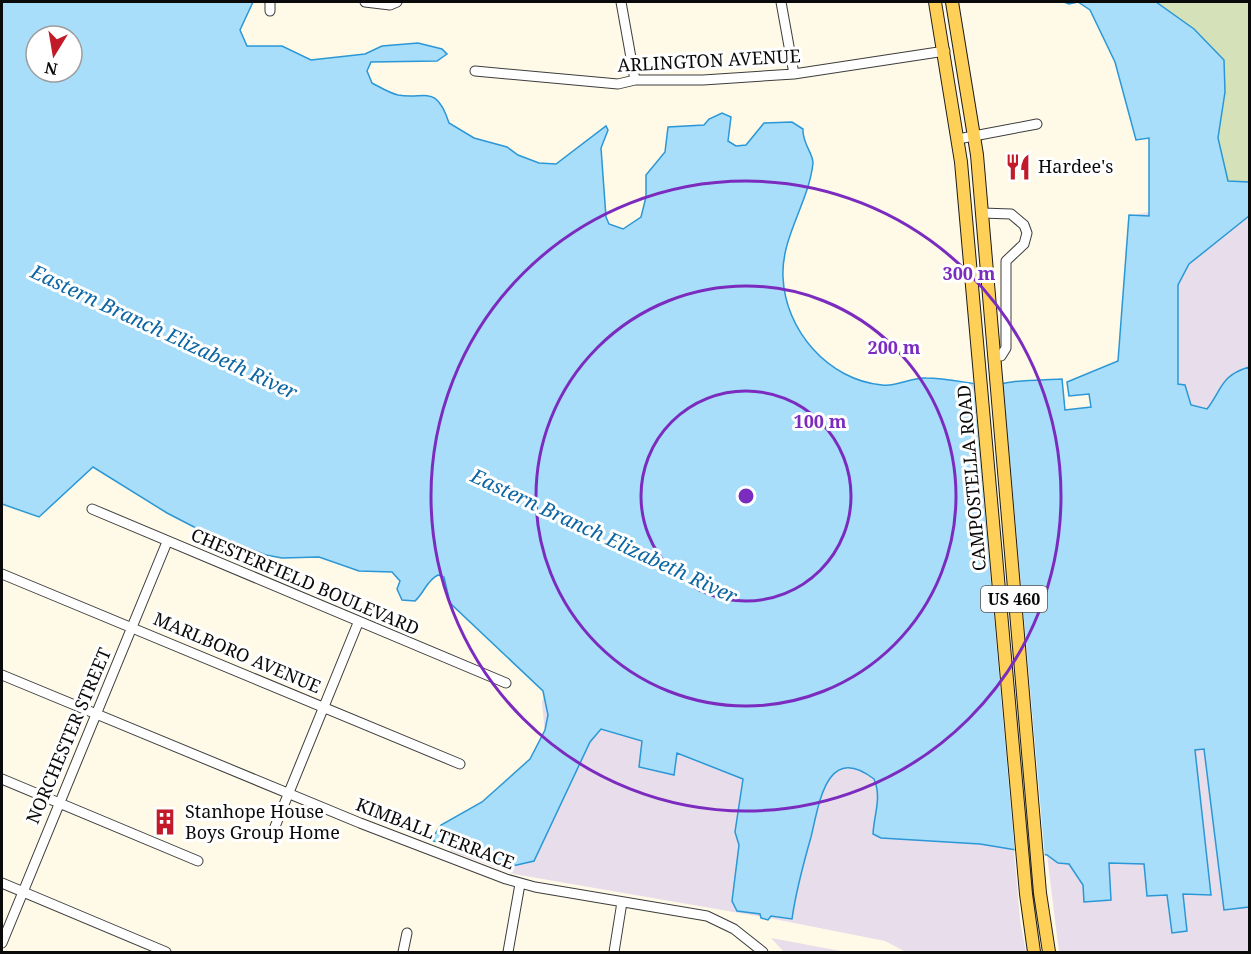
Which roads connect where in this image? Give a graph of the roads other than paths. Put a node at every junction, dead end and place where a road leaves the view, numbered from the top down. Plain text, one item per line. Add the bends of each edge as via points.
1 (365, 2) edge
2 (397, 2) edge
3 (621, 2) edge
4 (781, 2) edge
5 (935, 2) edge
6 (952, 2) edge
7 (945, 51) junction
8 (475, 71) dead end
9 (794, 74) junction
10 (635, 80) junction
11 (1037, 124) dead end
12 (975, 136) junction
13 (958, 139) junction
14 (982, 213) junction
15 (1001, 356) dead end
16 (92, 509) dead end
17 (167, 542) junction
18 (2, 574) edge
19 (358, 623) junction
20 (132, 628) junction
21 (2, 675) edge
22 (506, 683) dead end
23 (324, 707) junction
24 (96, 714) junction
25 (460, 764) dead end
26 (2, 779) edge
27 (288, 794) junction
28 (59, 803) junction
29 (272, 834) dead end
30 (198, 861) dead end
31 (2, 883) edge
32 (520, 884) junction
33 (22, 892) junction
34 (622, 902) junction
35 (407, 933) dead end
36 (2, 943) edge
37 (166, 952) edge
38 (403, 952) edge
39 (508, 952) edge
40 (614, 952) edge
41 (763, 952) edge
42 (1034, 952) edge
43 (1049, 952) edge

1 - 2 street
3 - 10 street
4 - 9 street
5 - 7 main road, CAMPOSTELLA ROAD / US 460
6 - 12 main road, CAMPOSTELLA ROAD / US 460
7 - 9 street, ARLINGTON AVENUE
7 - 13 main road, CAMPOSTELLA ROAD / US 460
8 - 10 street, ARLINGTON AVENUE via 582,82 618,84
9 - 10 street, ARLINGTON AVENUE
11 - 12 street
12 - 13 street
12 - 14 main road, CAMPOSTELLA ROAD / US 460
13 - 42 main road, CAMPOSTELLA ROAD / US 460
14 - 15 street via 1017,216 1027,234 1024,244 1006,261 1006,348
14 - 43 main road, CAMPOSTELLA ROAD / US 460 via 1040,893
16 - 17 street, CHESTERFIELD BOULEVARD
17 - 19 street, CHESTERFIELD BOULEVARD
17 - 20 street, NORCHESTER STREET
18 - 20 street, MARLBORO AVENUE
19 - 22 street, CHESTERFIELD BOULEVARD
19 - 23 street
20 - 23 street, MARLBORO AVENUE
20 - 24 street, NORCHESTER STREET
21 - 24 street, KIMBALL TERRACE
23 - 25 street, MARLBORO AVENUE
23 - 27 street
24 - 27 street, KIMBALL TERRACE
24 - 28 street, NORCHESTER STREET
26 - 28 street
27 - 29 street
27 - 32 street, KIMBALL TERRACE
28 - 30 street
28 - 33 street, NORCHESTER STREET
31 - 33 street
32 - 34 street, KIMBALL TERRACE
32 - 39 street
33 - 36 street, NORCHESTER STREET
33 - 37 street
34 - 40 street
34 - 41 street, KIMBALL TERRACE via 707,916 734,929
35 - 38 street

